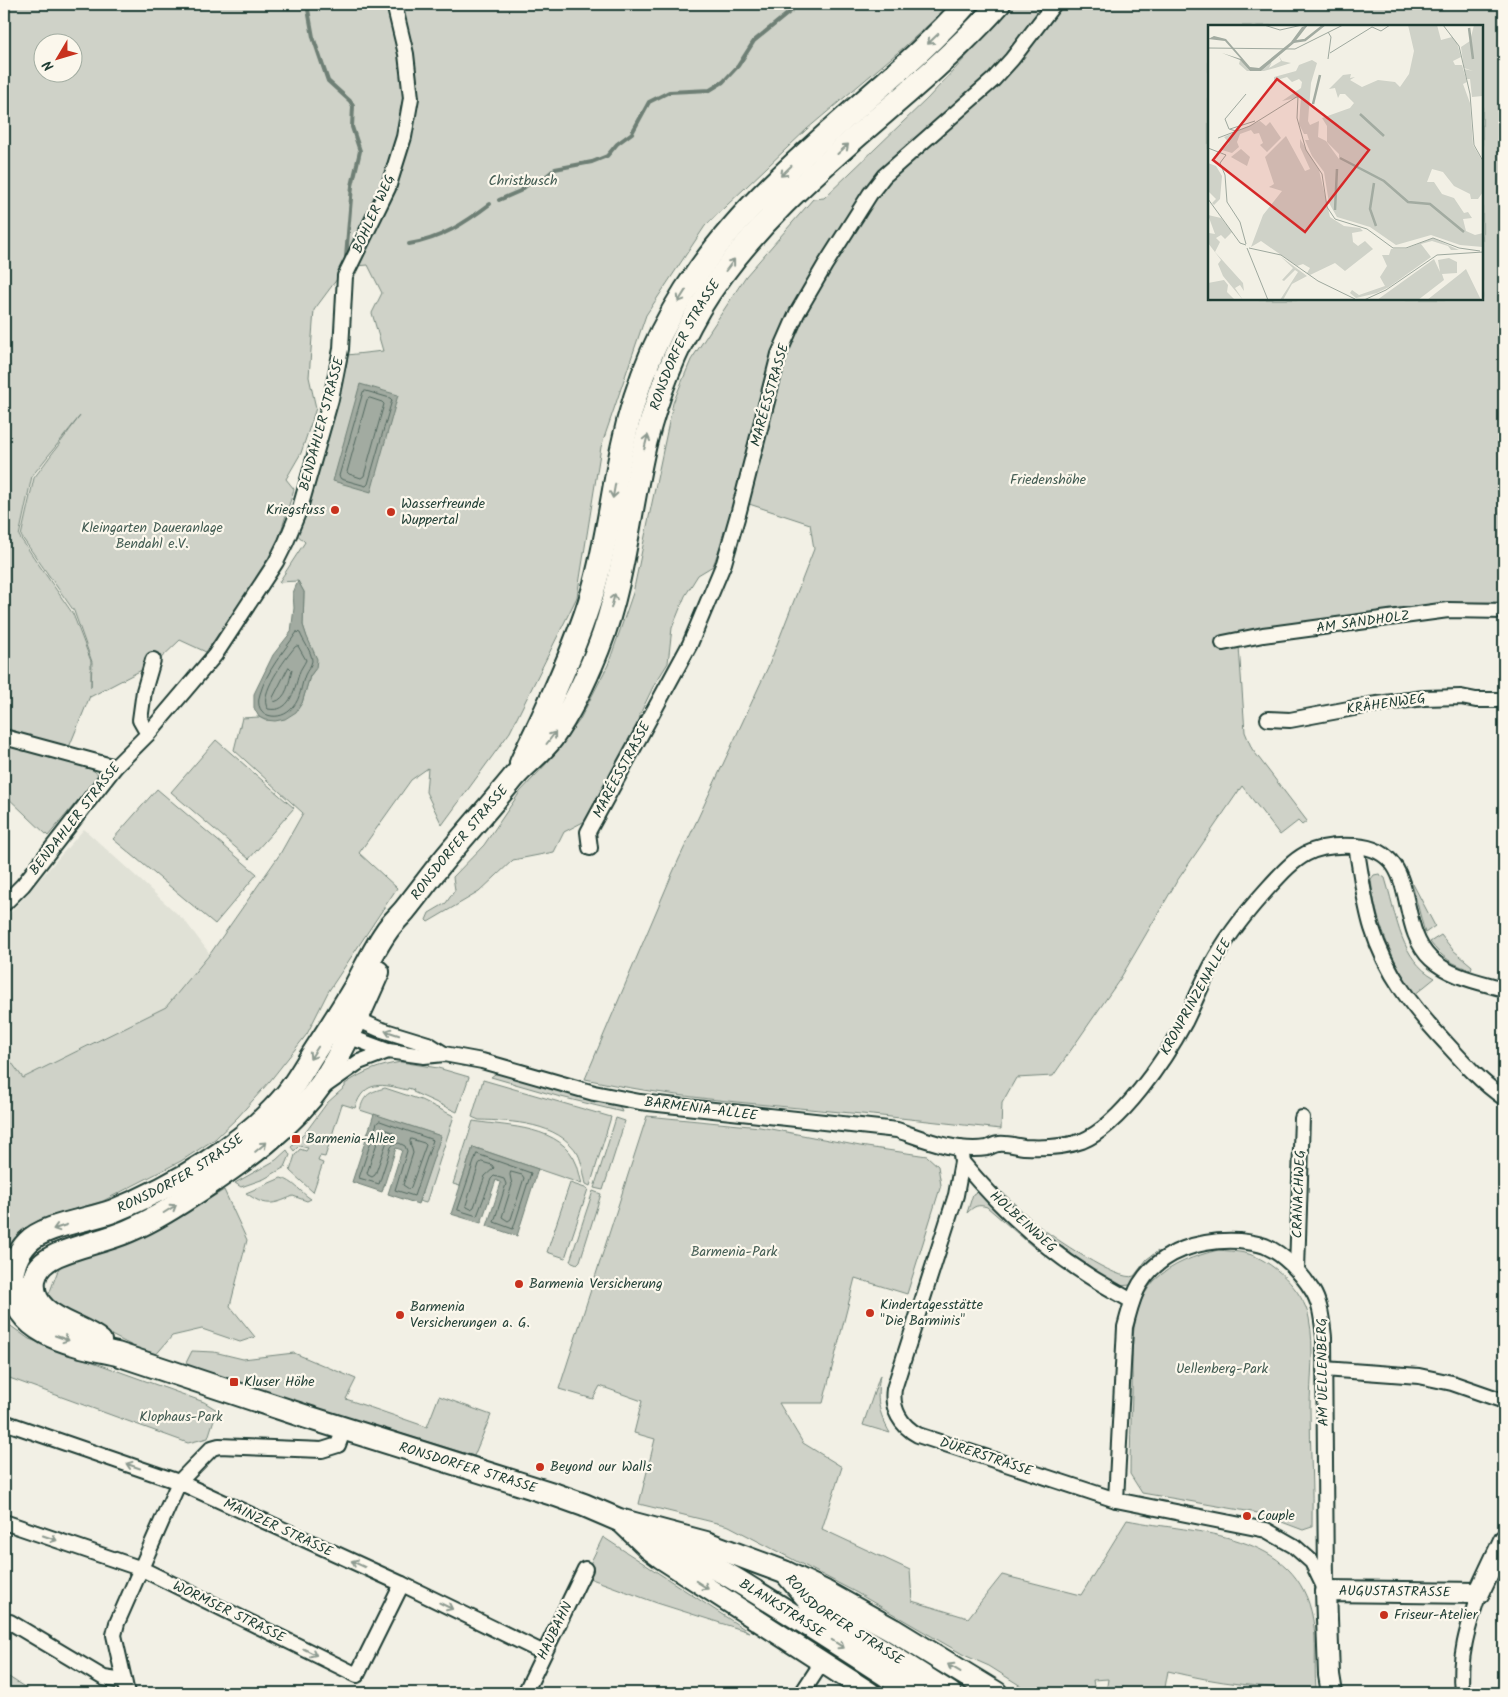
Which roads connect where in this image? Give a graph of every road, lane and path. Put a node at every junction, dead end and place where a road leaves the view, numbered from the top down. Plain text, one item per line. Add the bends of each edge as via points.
1 (394, 4) edge
2 (966, 4) edge
3 (999, 4) edge
4 (1054, 4) edge
5 (346, 276) joint
6 (1504, 612) edge
7 (1222, 643) dead end
8 (153, 660) dead end
9 (1504, 700) edge
10 (1268, 719) dead end
11 (148, 734) junction
12 (4, 737) edge
13 (115, 767) junction
14 (517, 774) junction
15 (1356, 846) junction
16 (590, 848) dead end
17 (4, 904) edge
18 (1504, 989) edge
19 (344, 1024) junction
20 (388, 1052) junction
21 (444, 1054) junction
22 (314, 1092) junction
23 (1504, 1098) edge
24 (1302, 1118) dead end
25 (961, 1155) junction
26 (1297, 1269) junction
27 (1132, 1301) junction
28 (117, 1354) junction
29 (1324, 1369) junction
30 (1504, 1401) edge
31 (4, 1422) edge
32 (344, 1429) junction
33 (179, 1482) junction
34 (1116, 1500) junction
35 (619, 1520) junction
36 (4, 1522) edge
37 (647, 1528) joint
38 (1504, 1540) edge
39 (672, 1546) junction
40 (142, 1569) junction
41 (585, 1569) dead end
42 (784, 1572) junction
43 (402, 1584) junction
44 (1326, 1591) junction
45 (1479, 1593) junction
46 (10, 1622) dead end
47 (544, 1654) junction
48 (823, 1661) junction
49 (125, 1687) edge
50 (525, 1693) edge
51 (802, 1693) edge
52 (870, 1693) edge
53 (914, 1693) edge
54 (951, 1693) edge
55 (996, 1693) edge
56 (1332, 1693) edge
57 (1462, 1693) edge

1 - 5 street, BÖHLER WEG via 406,54 411,98 404,137 388,188
2 -> 14 main road, RONSDORFER STRASSE via 928,44 764,193 719,243 675,307 644,371 628,420 599,568 586,614
14 -> 3 main road, RONSDORFER STRASSE via 556,732 598,647 623,565 644,448 657,401 672,361 702,304 738,255 781,206 957,48
4 - 16 street, MARÉESSTRASSE via 993,80 884,176 797,313 780,354 724,563 690,644 588,832
5 - 11 street, BENDAHLER STRASSE via 341,349 331,399 300,508 286,542 215,655
6 - 7 street, AM SANDHOLZ via 1448,610
8 - 11 street via 140,720
9 - 10 street, KRÄHENWEG via 1424,698 1290,720
11 - 13 street, BENDAHLER STRASSE
12 - 13 street
13 - 17 street, BENDAHLER STRASSE via 23,885
14 - 19 main road, RONSDORFER STRASSE via 388,927
15 - 18 street, KRONPRINZENALLEE via 1369,848 1391,860 1399,872 1410,920 1418,942 1430,958 1452,972
15 - 23 street via 1372,929 1392,974 1416,1010 1447,1045 1476,1076
15 - 25 street, KRONPRINZENALLEE via 1325,847 1300,856 1240,920 1217,955 1172,1044 1121,1114 1110,1124 1082,1141 1065,1146 998,1144
19 - 20 street, BARMENIA-ALLEE
21 -> 19 street, BARMENIA-ALLEE via 428,1044 379,1029
19 - 22 main road, RONSDORFER STRASSE via 338,1057
19 -> 28 main road, RONSDORFER STRASSE via 286,1094 250,1131 216,1156 130,1203 46,1231 34,1237 20,1252 13,1269 12,1285 25,1318 47,1333
20 - 21 street, BARMENIA-ALLEE via 424,1056
20 - 22 street, BARMENIA-ALLEE via 359,1062
21 - 25 street, BARMENIA-ALLEE via 640,1102 897,1130
28 -> 22 main road, RONSDORFER STRASSE via 93,1334 54,1317 43,1308 34,1287 38,1269 50,1258 68,1250 127,1232 149,1221 222,1176 269,1140
24 - 26 street, CRANACHWEG
25 - 27 street, HOLBEINWEG via 978,1181 1029,1231 1089,1276
25 - 34 street, DÜRERSTRASSE via 956,1195 894,1389 899,1417 918,1435
26 - 27 street, AM UELLENBERG via 1266,1246 1224,1240 1199,1243 1156,1264 1140,1284
26 - 29 street, AM UELLENBERG via 1313,1291 1321,1312
27 - 34 street, AM UELLENBERG via 1125,1328
28 - 32 main road, RONSDORFER STRASSE
29 - 30 street via 1419,1376 1452,1383
29 - 44 street, AM UELLENBERG
33 -> 31 street, MAINZER STRASSE
32 - 33 street via 338,1445 322,1450 212,1448
32 - 35 main road, RONSDORFER STRASSE via 556,1495
33 - 40 street
43 -> 33 street, MAINZER STRASSE
34 - 44 street, DÜRERSTRASSE via 1266,1530 1294,1546 1312,1562
35 - 37 main road, RONSDORFER STRASSE
35 - 39 street, RONSDORFER STRASSE via 648,1549
36 -> 40 street, WORMSER STRASSE
37 - 39 main road, BLANKSTRASSE
38 - 45 street
39 - 42 main road, RONSDORFER STRASSE
39 -> 48 street, RONSDORFER STRASSE
39 -> 53 main road, BLANKSTRASSE via 716,1568 797,1617
40 -> 43 street, WORMSER STRASSE via 357,1675
40 - 49 street via 114,1635
41 - 47 street, HAUBAHN
42 - 54 street, RONSDORFER STRASSE via 811,1604
55 -> 42 main road via 878,1622
43 -> 47 street, MAINZER STRASSE
44 - 45 street, AUGUSTASTRASSE
44 - 56 street, AUGUSTASTRASSE
45 - 57 street via 1465,1634 1460,1676
46 - 49 street
47 - 50 street, HAUBAHN
48 - 51 street
48 - 52 street, RONSDORFER STRASSE

